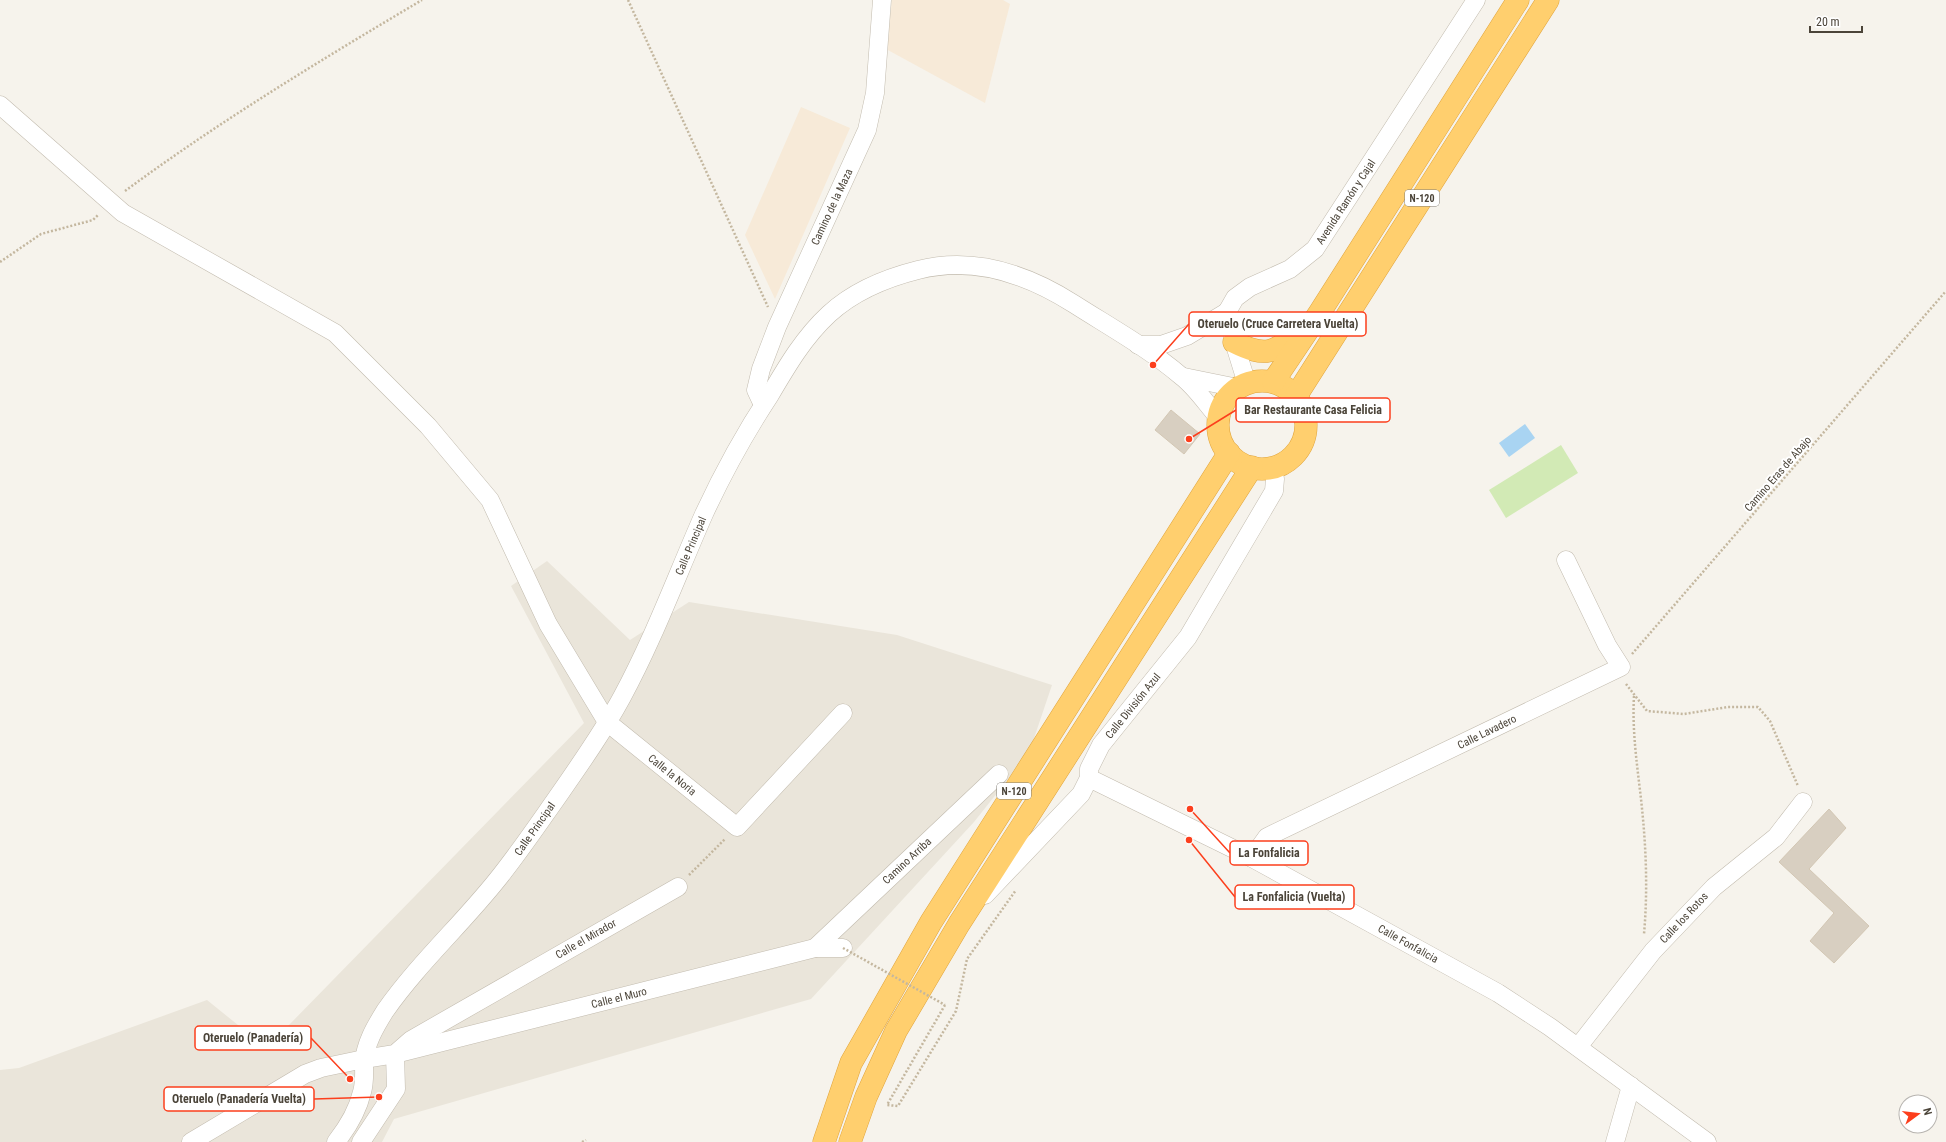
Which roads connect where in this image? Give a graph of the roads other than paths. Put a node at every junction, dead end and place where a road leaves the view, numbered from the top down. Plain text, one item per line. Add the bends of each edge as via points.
1 (882, 0) edge
2 (1476, 0) edge
3 (1518, 0) edge
4 (1548, 0) edge
5 (0, 105) edge
6 (1228, 312) junction
7 (1314, 321) junction
8 (1234, 342) junction
9 (1138, 345) junction
10 (1184, 377) junction
11 (1273, 382) junction
12 (1243, 386) junction
13 (1296, 396) junction
14 (763, 405) junction
15 (1219, 418) junction
16 (1229, 453) junction
17 (1262, 468) junction
18 (1566, 560) dead end
19 (843, 713) dead end
20 (607, 722) junction
21 (999, 774) dead end
22 (1089, 778) junction
23 (1803, 802) road end
24 (1252, 858) junction
25 (678, 887) road end
26 (959, 924) junction
27 (815, 948) junction
28 (843, 948) road end
29 (1578, 1047) junction
30 (395, 1054) junction
31 (364, 1059) junction
32 (1631, 1086) junction
33 (191, 1142) edge
34 (336, 1142) edge
35 (361, 1142) edge
36 (824, 1142) edge
37 (850, 1142) edge
38 (1615, 1142) edge
39 (1707, 1142) edge

1 - 14 street, Camino de la Maza via 875,93 867,130 777,327 761,369 756,390
2 - 6 street, Avenida Ramón y Cajal via 1315,249 1290,268 1250,287 1235,298
3 - 7 highway, N-120
4 - 13 highway, N-120
5 - 20 street, Calle la Noria via 123,213 335,333 428,426 490,500 548,624
6 - 8 street
6 - 9 street via 1188,336 1161,345
7 - 8 highway via 1283,346 1266,352 1250,350
7 - 11 highway, N-120
8 - 12 street
9 - 10 street, Calle Principal
9 - 14 street, Calle Principal via 1035,281 1006,271 981,267 954,265 929,268 882,281 860,292 830,313 795,355
10 - 12 street
10 - 15 street
11 - 12 highway via 1264,381
11 - 13 highway, N-120
12 - 15 highway via 1225,401
13 - 17 highway, N-120 via 1306,418 1304,440 1290,458
14 - 20 street, Calle Principal via 732,457 636,669
15 - 16 highway via 1220,437
16 - 17 highway via 1243,464
16 - 36 highway, N-120 via 931,922 851,1063
17 - 22 street, Calle División Azul via 1275,479 1274,491 1188,637 1101,745 1088,769
17 - 26 highway, N-120
18 - 24 street, Calle Lavadero via 1607,645 1621,667 1267,837
19 - 20 street, Calle la Noria via 737,828
20 - 31 street, Calle Principal via 507,868 417,969 386,1010 371,1033
21 - 27 street, Camino Arriba
22 - 24 street, Calle Fonfalicia
22 - 26 street, Calle División Azul via 1081,794
23 - 29 street, Calle los Rotos via 1776,837 1714,887 1653,951
24 - 29 street, Calle Fonfalicia via 1498,993
25 - 30 street, Calle el Mirador via 411,1040
26 - 37 highway, N-120 via 896,1031 879,1066
27 - 28 street, Calle el Muro
27 - 30 street, Calle el Muro
29 - 32 street, Calle Fonfalicia
30 - 31 street
30 - 35 street via 396,1089
31 - 33 street via 305,1074
31 - 34 street via 362,1092 350,1120
32 - 38 street
32 - 39 street, Calle Fonfalicia

